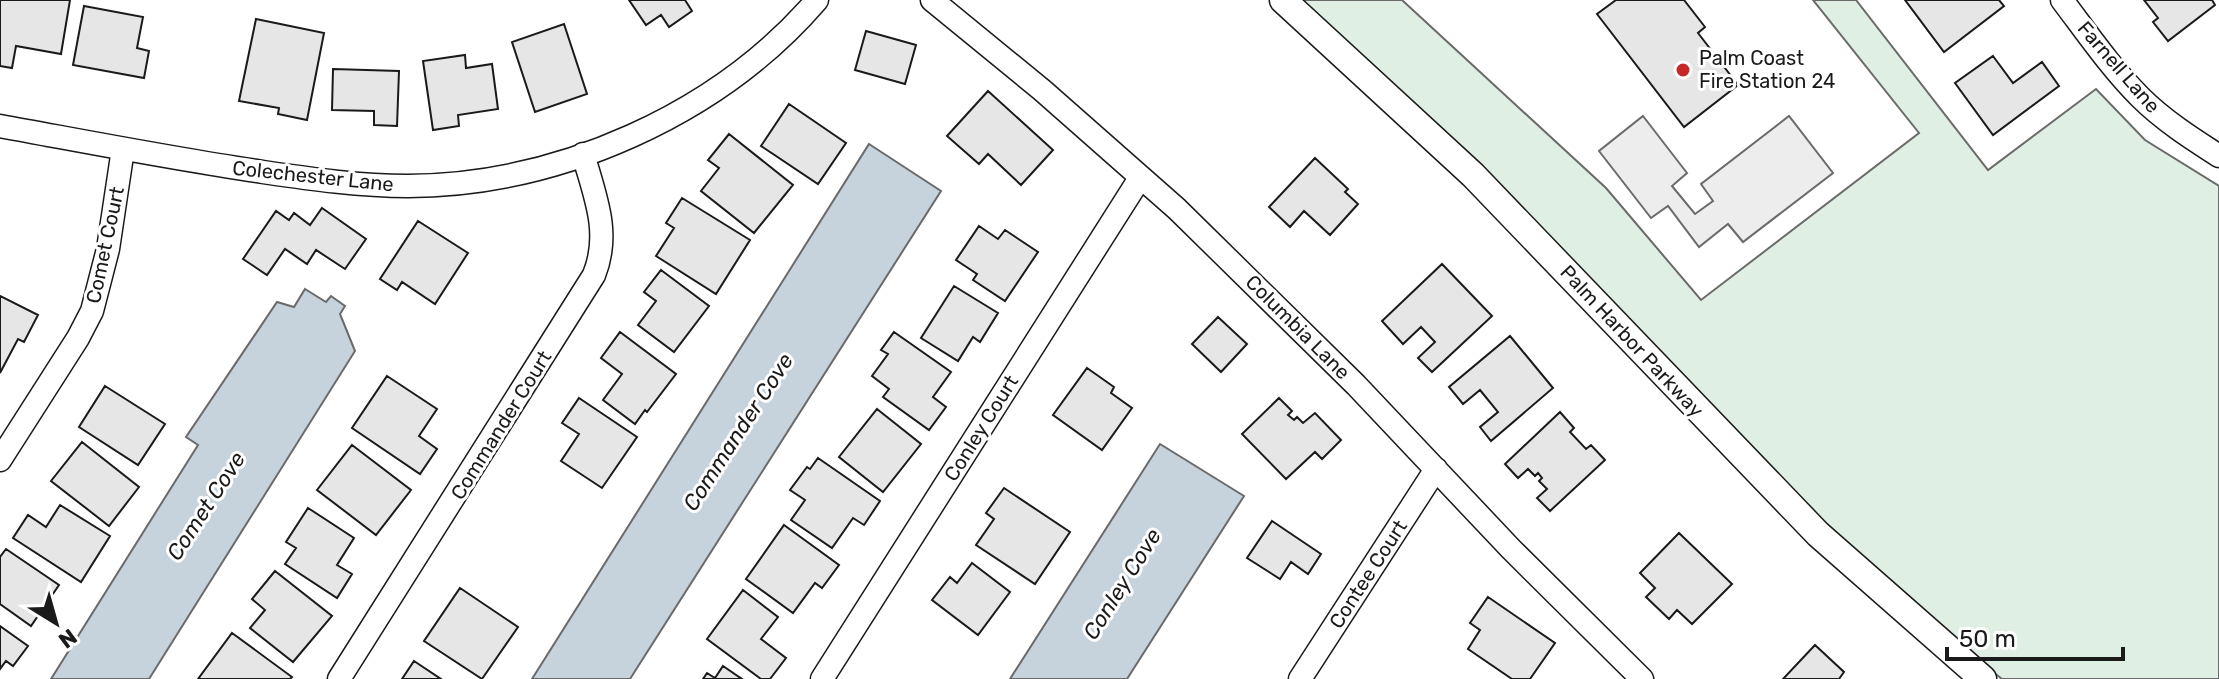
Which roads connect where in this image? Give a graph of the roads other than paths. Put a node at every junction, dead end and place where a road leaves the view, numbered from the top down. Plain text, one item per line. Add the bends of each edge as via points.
1 (817, 0) edge
2 (932, 0) edge
3 (1283, 0) edge
4 (2062, 0) edge
5 (0, 126) edge
6 (123, 149) junction
7 (583, 154) junction
8 (2219, 156) edge
9 (1140, 178) junction
10 (0, 460) edge
11 (1436, 469) junction
12 (339, 679) edge
13 (822, 679) edge
14 (1300, 679) edge
15 (1642, 679) edge
16 (1983, 679) edge

1 - 7 street, Colechester Lane via 763,53 718,87 659,122
2 - 9 street, Columbia Lane
3 - 16 street, Palm Harbor Parkway via 1464,166 1818,534
4 - 8 street, Farnell Lane via 2139,96
5 - 6 street, Colechester Lane
6 - 7 street, Colechester Lane via 315,179 408,186 507,175
6 - 10 street, Comet Court via 108,249 92,311
7 - 12 street, Commander Court via 603,234 594,275
9 - 11 street, Columbia Lane via 1300,328
9 - 13 street, Conley Court
11 - 14 street, Contee Court
11 - 15 street, Columbia Lane

